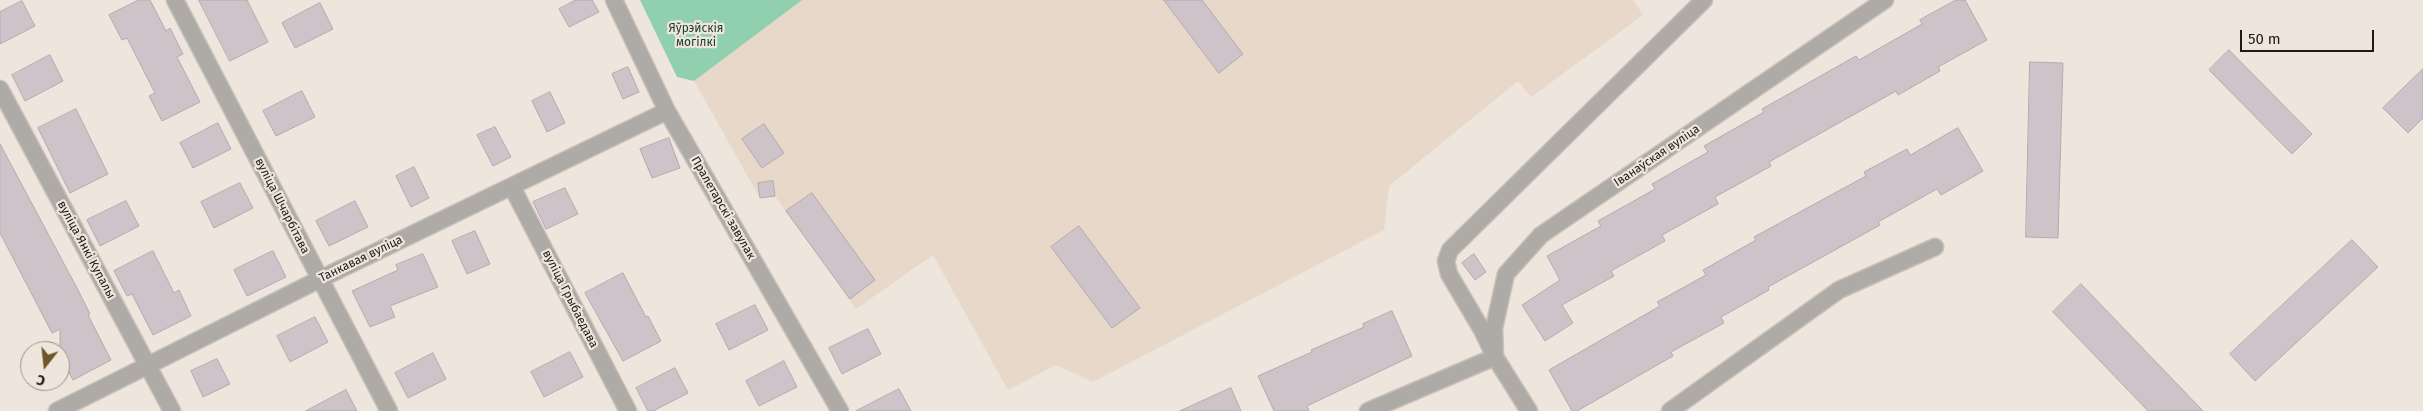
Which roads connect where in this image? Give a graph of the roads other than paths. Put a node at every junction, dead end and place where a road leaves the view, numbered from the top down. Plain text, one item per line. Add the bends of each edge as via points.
1 (175, 0) edge
2 (614, 0) edge
3 (1704, 0) edge
4 (1885, 0) edge
5 (0, 90) edge
6 (667, 111) junction
7 (512, 187) junction
8 (1935, 247) dead end
9 (320, 279) junction
10 (1495, 357) junction
11 (148, 366) junction
12 (57, 411) edge
13 (172, 411) edge
14 (389, 411) edge
15 (628, 411) edge
16 (840, 411) edge
17 (1368, 411) edge
18 (1529, 411) edge
19 (1670, 411) edge

1 - 9 street, вуліца Шчарбітава
2 - 6 street, Пралетарскі завулак
3 - 10 street via 1450,250 1446,261 1449,274
4 - 10 street, Іванаўская вуліца via 1540,235 1506,274 1494,328
5 - 11 street, вуліца Янкі Купалы
6 - 7 street, Танкавая вуліца
6 - 16 street, Пралетарскі завулак
7 - 9 street, Танкавая вуліца
7 - 15 street, вуліца Грыбаедава
8 - 19 street via 1839,290
9 - 11 street, Танкавая вуліца
9 - 14 street, вуліца Шчарбітава
10 - 17 street
10 - 18 street
11 - 12 street, Танкавая вуліца
11 - 13 street, вуліца Янкі Купалы

